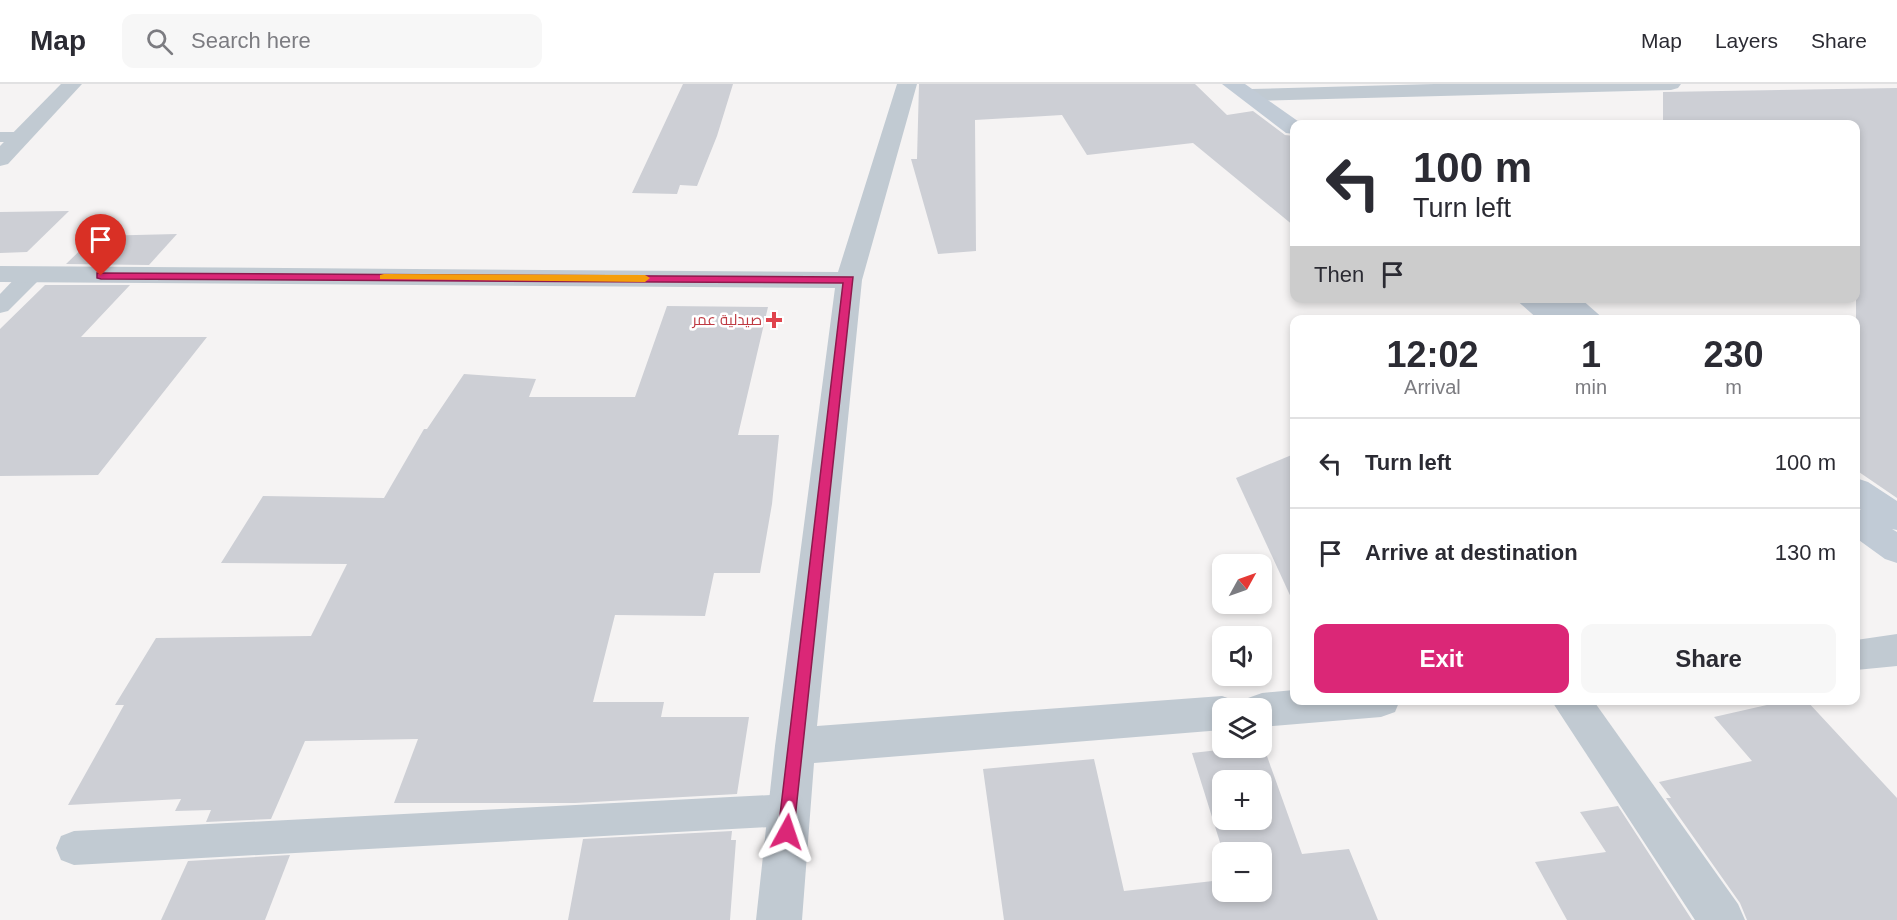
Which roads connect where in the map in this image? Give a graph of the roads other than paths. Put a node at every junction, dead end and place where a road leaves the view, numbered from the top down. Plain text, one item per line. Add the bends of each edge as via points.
1 (72, 84) edge
2 (907, 84) edge
3 (1232, 84) edge
4 (1671, 84) edge
5 (1260, 91) edge
6 (1309, 120) edge
7 (1290, 124) edge
8 (10, 137) edge
9 (0, 159) edge
10 (0, 274) edge
11 (31, 275) junction
12 (849, 280) junction
13 (1534, 303) edge
14 (1569, 303) edge
15 (0, 306) edge
16 (1551, 315) edge
17 (1585, 315) edge
18 (1860, 493) edge
19 (1897, 518) edge
20 (1860, 525) edge
21 (1897, 550) edge
22 (1897, 650) edge
23 (1860, 655) edge
24 (1322, 705) edge
25 (1573, 705) edge
26 (1272, 709) edge
27 (1212, 714) edge
28 (795, 746) junction
29 (789, 810) junction
30 (74, 848) dead end
31 (779, 920) edge
32 (1722, 920) edge

1 - 8 street
2 - 12 street
3 - 5 street
4 - 5 street
5 - 6 street
5 - 7 street
8 - 9 street
10 - 11 street
11 - 12 street
11 - 15 lane
12 - 28 street
13 - 16 street
14 - 17 street
18 - 19 street
20 - 21 street
22 - 23 street
24 - 26 street
25 - 32 street
27 - 28 street
28 - 29 street
29 - 30 lane
29 - 31 street

